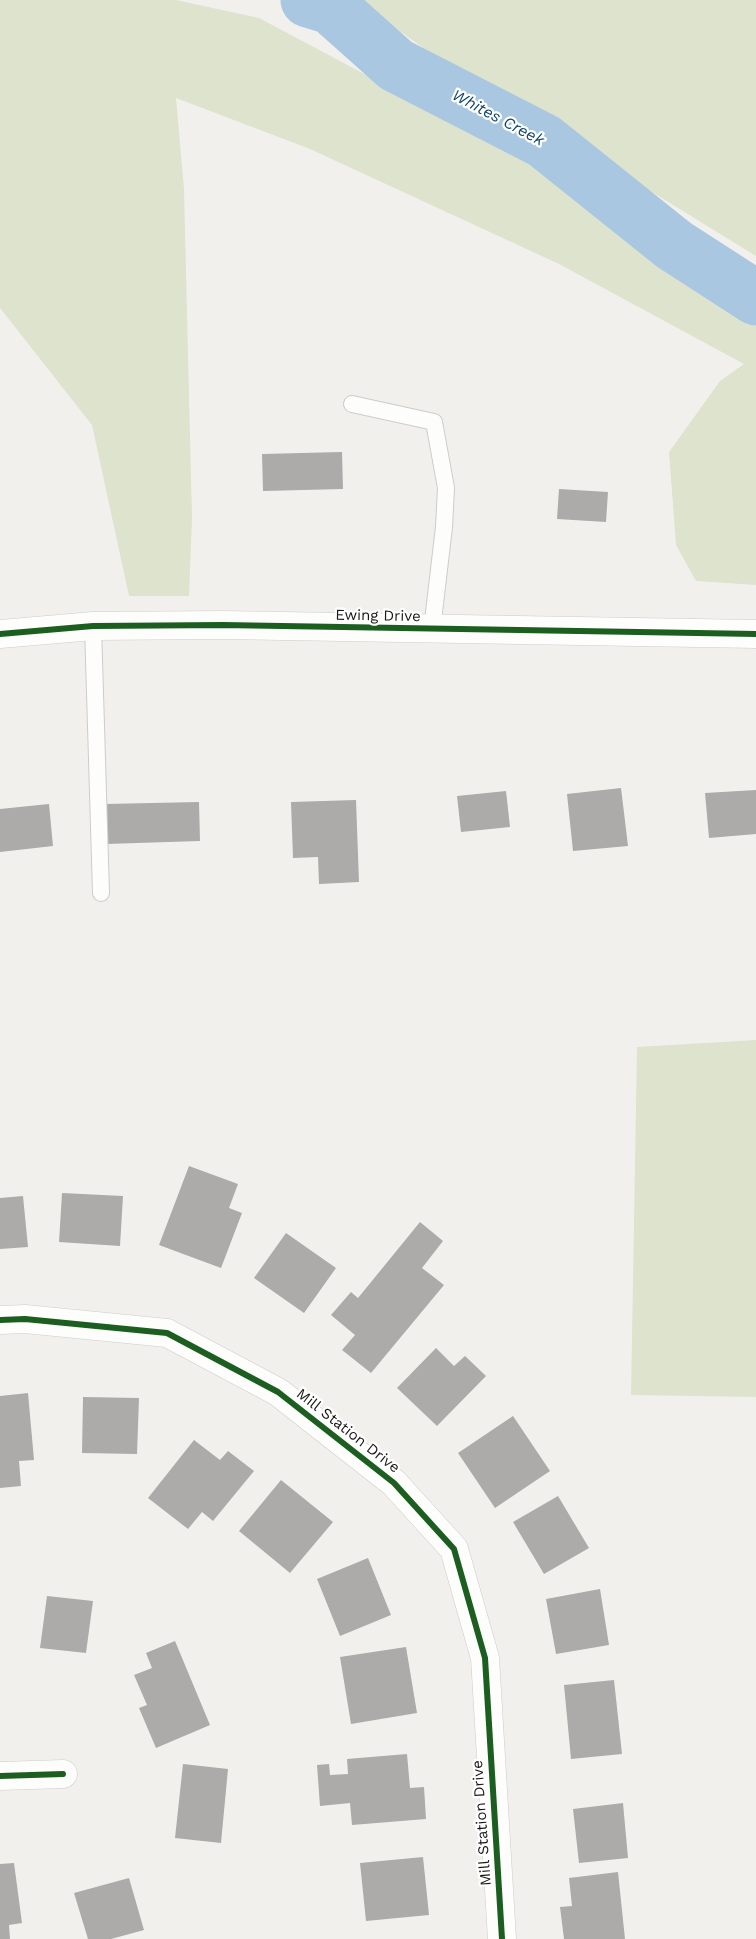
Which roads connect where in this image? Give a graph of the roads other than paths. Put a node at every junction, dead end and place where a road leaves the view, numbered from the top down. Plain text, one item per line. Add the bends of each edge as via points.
1 (352, 404) dead end
2 (93, 626) junction
3 (432, 629) junction
4 (0, 634) edge
5 (756, 634) edge
6 (101, 893) dead end
7 (0, 1320) edge
8 (63, 1774) dead end
9 (0, 1776) edge
10 (502, 1939) edge

1 - 3 lane via 434,422 446,488
2 - 3 street, Ewing Drive
2 - 4 street, Ewing Drive
2 - 6 lane
3 - 5 street, Ewing Drive
7 - 10 street, Mill Station Drive via 25,1319 167,1333 278,1392 394,1483 454,1549 485,1658
8 - 9 street

